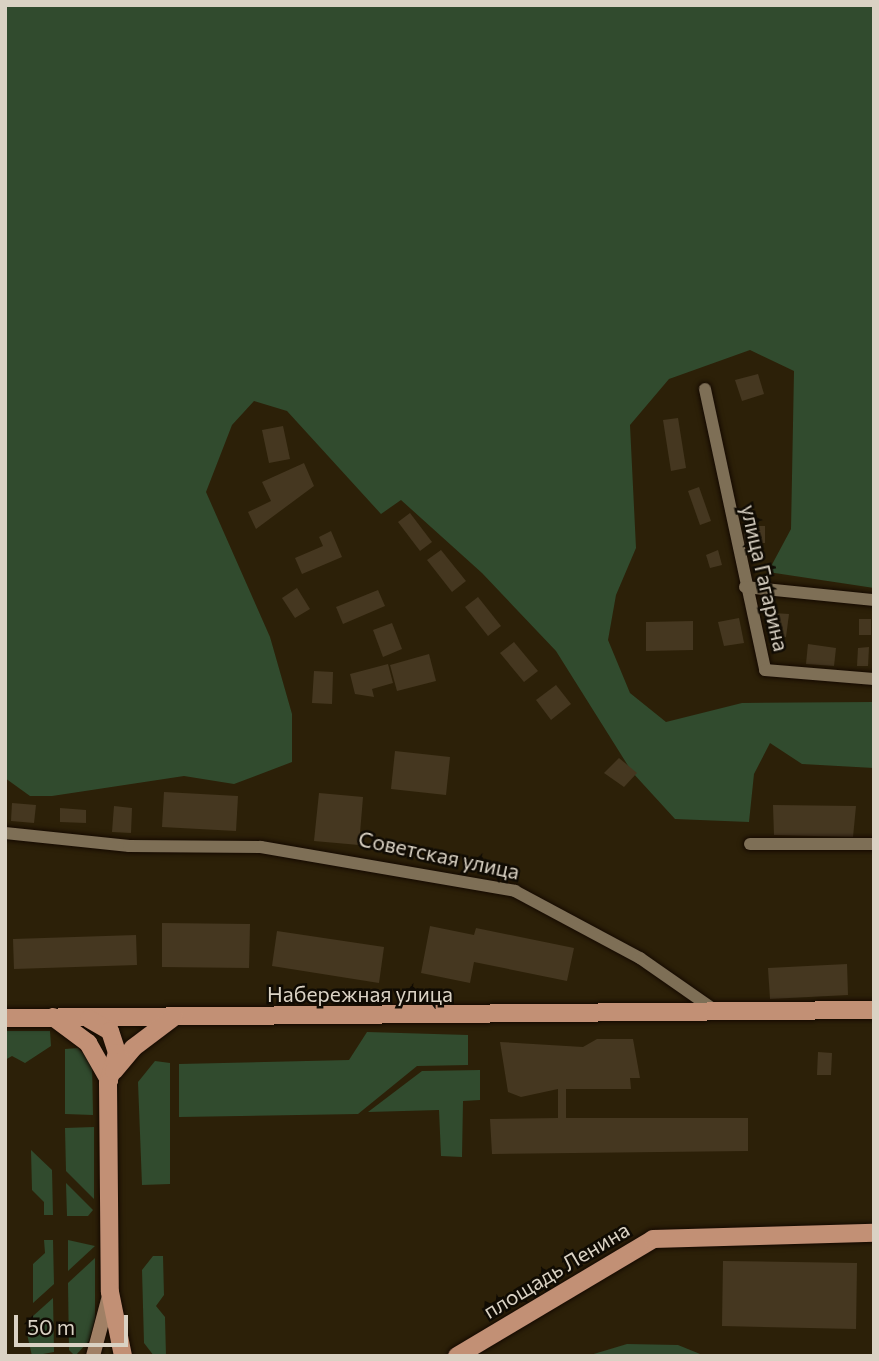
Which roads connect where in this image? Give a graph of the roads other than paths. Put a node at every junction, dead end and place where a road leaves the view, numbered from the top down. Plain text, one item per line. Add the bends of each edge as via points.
1 (705, 389) dead end
2 (745, 587) junction
3 (874, 600) edge
4 (874, 679) edge
5 (5, 833) edge
6 (750, 844) dead end
7 (874, 844) edge
8 (874, 1010) edge
9 (716, 1011) junction
10 (53, 1017) junction
11 (84, 1017) junction
12 (174, 1017) junction
13 (5, 1018) edge
14 (108, 1080) junction
15 (874, 1233) edge
16 (110, 1292) junction
17 (93, 1356) edge
18 (123, 1356) edge
19 (457, 1356) edge

1 - 2 street, улица Гагарина
2 - 3 street
2 - 4 street, улица Гагарина via 765,670
5 - 9 street, Советская улица via 129,846 261,847 515,891 639,958
6 - 7 street
8 - 9 main road
9 - 12 main road, Набережная улица
10 - 11 main road, Набережная улица
10 - 13 main road, Набережная улица
10 - 14 main road via 88,1044
11 - 12 main road, Набережная улица
11 - 14 main road via 115,1039
12 - 14 main road via 133,1048
14 - 16 main road
15 - 19 main road, площадь Ленина via 683,1234 653,1240
16 - 17 main road
16 - 18 main road

